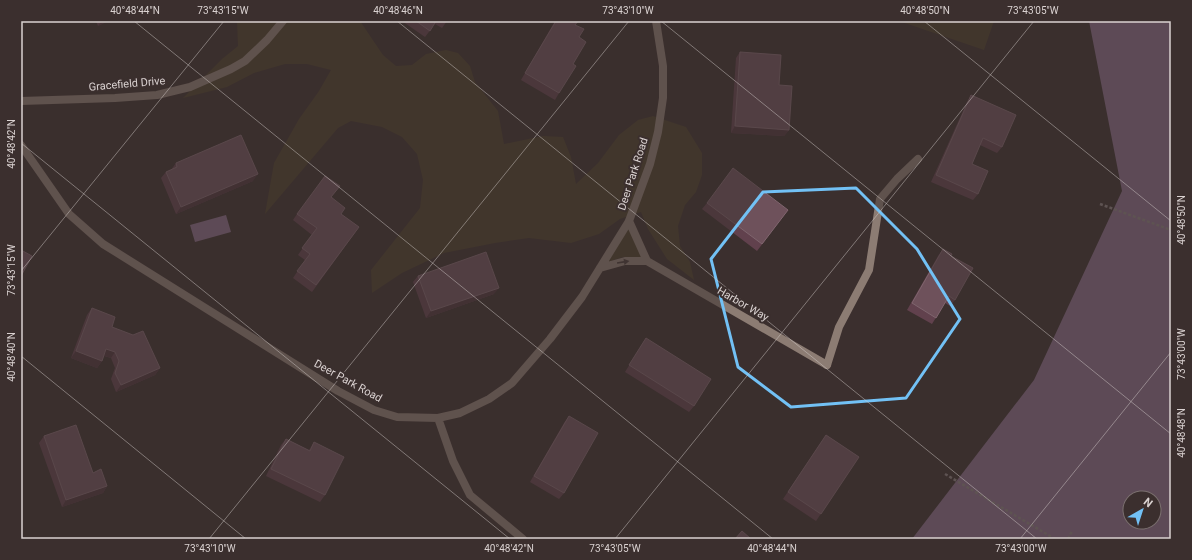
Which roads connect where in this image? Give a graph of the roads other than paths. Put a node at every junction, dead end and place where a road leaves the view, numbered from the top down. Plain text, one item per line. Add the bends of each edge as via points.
1 (283, 21) edge
2 (656, 21) edge
3 (21, 101) edge
4 (21, 145) edge
5 (918, 159) dead end
6 (629, 221) junction
7 (647, 261) junction
8 (600, 268) junction
9 (438, 418) junction
10 (523, 539) edge

1 - 3 street, Gracefield Drive via 245,61 190,87 157,95
2 - 6 street, Deer Park Road via 663,66 663,98 650,164
4 - 9 street, Deer Park Road via 69,214 103,244 338,391 374,410 397,416
5 - 7 street, Harbor Way via 880,198 868,270 840,327 827,365
6 - 7 street, Deer Park Road
6 - 8 street, Deer Park Road
8 -> 7 street via 625,261
8 - 9 street, Deer Park Road via 550,339 512,383 490,399 460,413
9 - 10 street via 453,461 470,495

